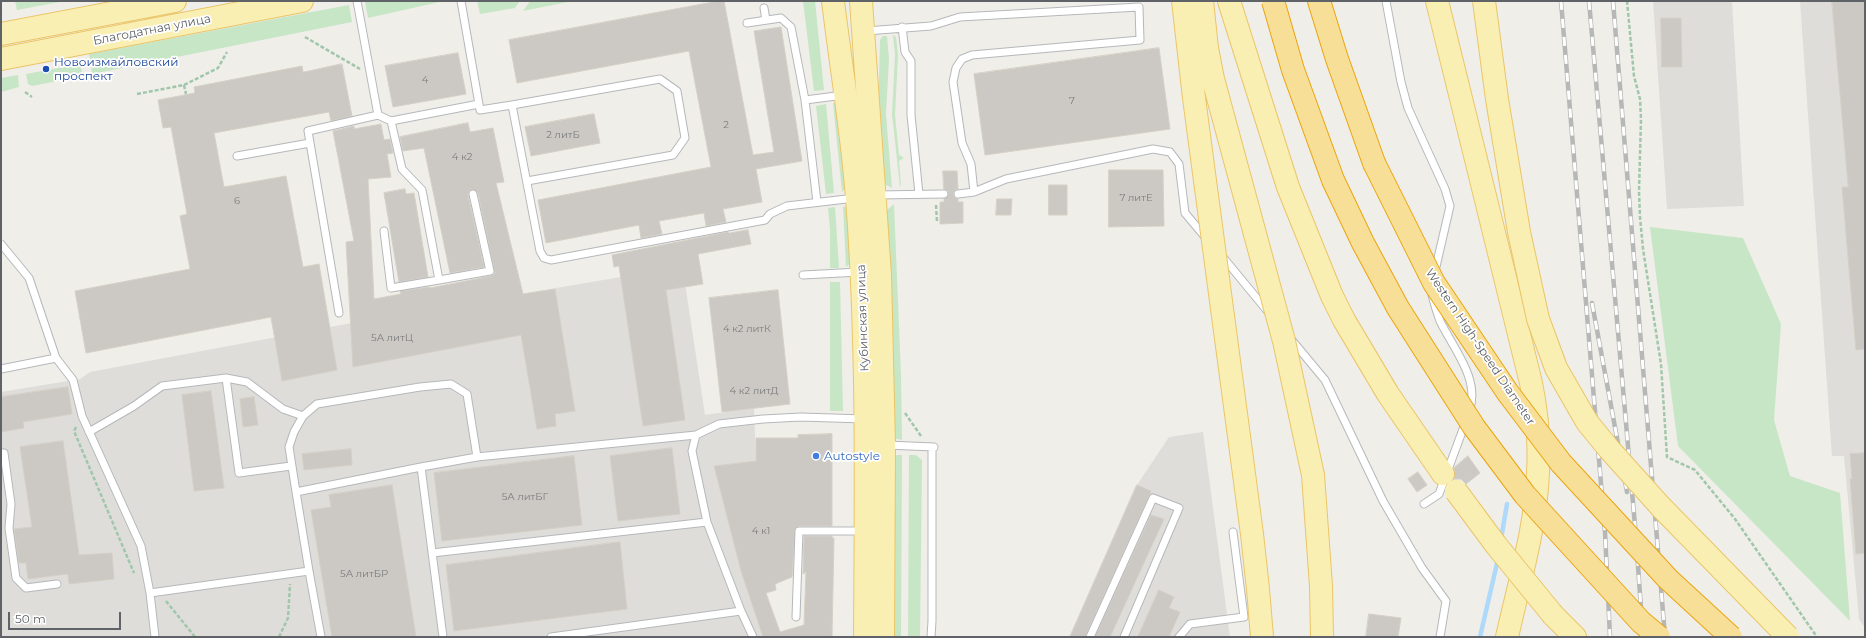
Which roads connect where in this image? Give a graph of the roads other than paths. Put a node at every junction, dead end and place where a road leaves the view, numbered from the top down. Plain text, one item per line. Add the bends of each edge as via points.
1 (175, 1) edge
2 (302, 1) edge
3 (357, 1) edge
4 (461, 1) edge
5 (833, 1) edge
6 (861, 1) edge
7 (1183, 1) edge
8 (1202, 1) edge
9 (1229, 1) edge
10 (1273, 1) edge
11 (1319, 1) edge
12 (1386, 1) edge
13 (1437, 1) edge
14 (1484, 1) edge
15 (764, 8) dead end
16 (766, 20) junction
17 (747, 23) dead end
18 (902, 27) junction
19 (864, 31) junction
20 (1, 34) edge
21 (1, 59) edge
22 (846, 94) junction
23 (804, 100) junction
24 (479, 104) junction
25 (512, 105) junction
26 (378, 115) junction
27 (391, 121) junction
28 (310, 143) junction
29 (237, 156) dead end
30 (527, 181) junction
31 (974, 192) junction
32 (473, 194) dead end
33 (919, 194) junction
34 (944, 194) dead end
35 (958, 194) dead end
36 (866, 197) junction
37 (817, 202) junction
38 (384, 231) dead end
39 (1, 244) edge
40 (862, 272) junction
41 (803, 274) dead end
42 (439, 280) junction
43 (339, 313) dead end
44 (56, 358) junction
45 (1, 369) edge
46 (226, 378) junction
47 (303, 416) junction
48 (866, 419) junction
49 (89, 432) junction
50 (696, 435) junction
51 (884, 445) junction
52 (1, 453) edge
53 (477, 457) junction
54 (291, 466) junction
55 (421, 467) junction
56 (296, 492) junction
57 (1424, 504) dead end
58 (707, 522) junction
59 (866, 531) junction
60 (1233, 532) dead end
61 (432, 553) junction
62 (309, 571) junction
63 (57, 584) dead end
64 (150, 593) junction
65 (741, 611) junction
66 (796, 617) dead end
67 (155, 637) edge
68 (321, 637) edge
69 (443, 637) edge
70 (551, 637) edge
71 (753, 637) edge
72 (865, 637) edge
73 (883, 637) edge
74 (931, 637) edge
75 (1090, 637) edge
76 (1124, 637) edge
77 (1179, 637) edge
78 (1262, 637) edge
79 (1322, 637) edge
80 (1440, 637) edge
81 (1507, 637) edge
82 (1575, 637) edge
83 (1659, 637) edge
84 (1731, 637) edge
85 (1788, 637) edge

1 - 20 main road, Благодатная улица
2 - 21 main road, Благодатная улица
3 - 26 lane
4 - 24 lane
5 - 22 main road, Кубинская улица
6 - 19 main road, Кубинская улица
7 - 78 main road, bridge via 1253,542
8 - 79 main road, bridge via 1213,79 1284,341 1313,475
9 - 82 main road, bridge via 1288,187 1344,320 1388,394 1450,483 1496,545 1553,615
10 - 83 highway, bridge via 1293,70 1333,180 1398,308 1474,427 1524,495 1641,622
11 - 84 highway, Western High-Speed Diameter, bridge via 1336,59 1374,163 1434,283 1508,393 1561,463 1668,579
12 - 57 lane via 1408,108 1445,189 1450,206 1437,255 1431,293 1440,320 1470,379 1471,386 1472,404 1439,494
13 - 81 main road via 1530,378 1537,419 1539,455 1534,508
14 - 85 main road, bridge via 1497,99 1527,270 1538,319 1556,368 1587,422 1609,449 1661,507
15 - 16 lane
16 - 17 lane
16 - 23 lane via 781,18 791,27
18 - 19 lane
18 - 31 lane via 931,26 960,17 1139,7 1140,40 972,55 962,59 956,68 953,82 962,143 971,164
18 - 33 lane via 905,52 911,61 911,115
19 - 36 main road, Кубинская улица
22 - 23 lane
22 - 36 main road, Кубинская улица
23 - 37 lane
24 - 25 lane via 480,110
24 - 27 lane
25 - 30 lane
25 - 30 lane via 660,79 677,91 685,138 673,155
26 - 27 lane
26 - 28 lane via 308,130
27 - 42 lane via 402,169 422,190
28 - 29 lane
28 - 43 lane
30 - 37 lane via 540,251 544,258 551,260 765,220 777,209
31 - 35 lane
31 - 80 lane via 1014,177 1153,149 1170,152 1179,164 1185,213 1325,380 1383,501 1422,568 1446,601
32 - 42 lane via 490,270
33 - 34 lane
33 - 36 lane
36 - 37 lane
36 - 40 main road, Кубинская улица
36 - 51 main road, Кубинская улица via 880,276
38 - 42 lane via 391,288
39 - 44 lane via 29,278
40 - 41 lane
40 - 48 main road, Кубинская улица
44 - 45 lane
44 - 49 lane via 73,380
46 - 47 lane via 247,382 283,409
46 - 49 lane via 162,386
46 - 54 lane via 239,473
47 - 53 lane via 317,404 451,384 467,394
47 - 54 lane via 289,447
48 - 50 lane via 762,419 719,424
48 - 59 main road, Кубинская улица
49 - 64 lane via 141,546
50 - 53 lane
50 - 58 lane via 692,451
51 - 73 main road, Кубинская улица
51 - 74 lane via 933,447
52 - 63 lane via 4,453 11,504 9,528 16,578 26,588
53 - 55 lane
54 - 56 lane
55 - 56 lane
55 - 61 lane
56 - 62 lane
58 - 61 lane
58 - 65 lane
59 - 66 lane via 799,531
59 - 72 main road, Кубинская улица
60 - 77 lane via 1244,616 1190,624
61 - 69 lane
62 - 64 lane
62 - 68 lane
64 - 67 lane
65 - 70 lane
65 - 71 lane
75 - 76 lane via 1153,498 1179,508

